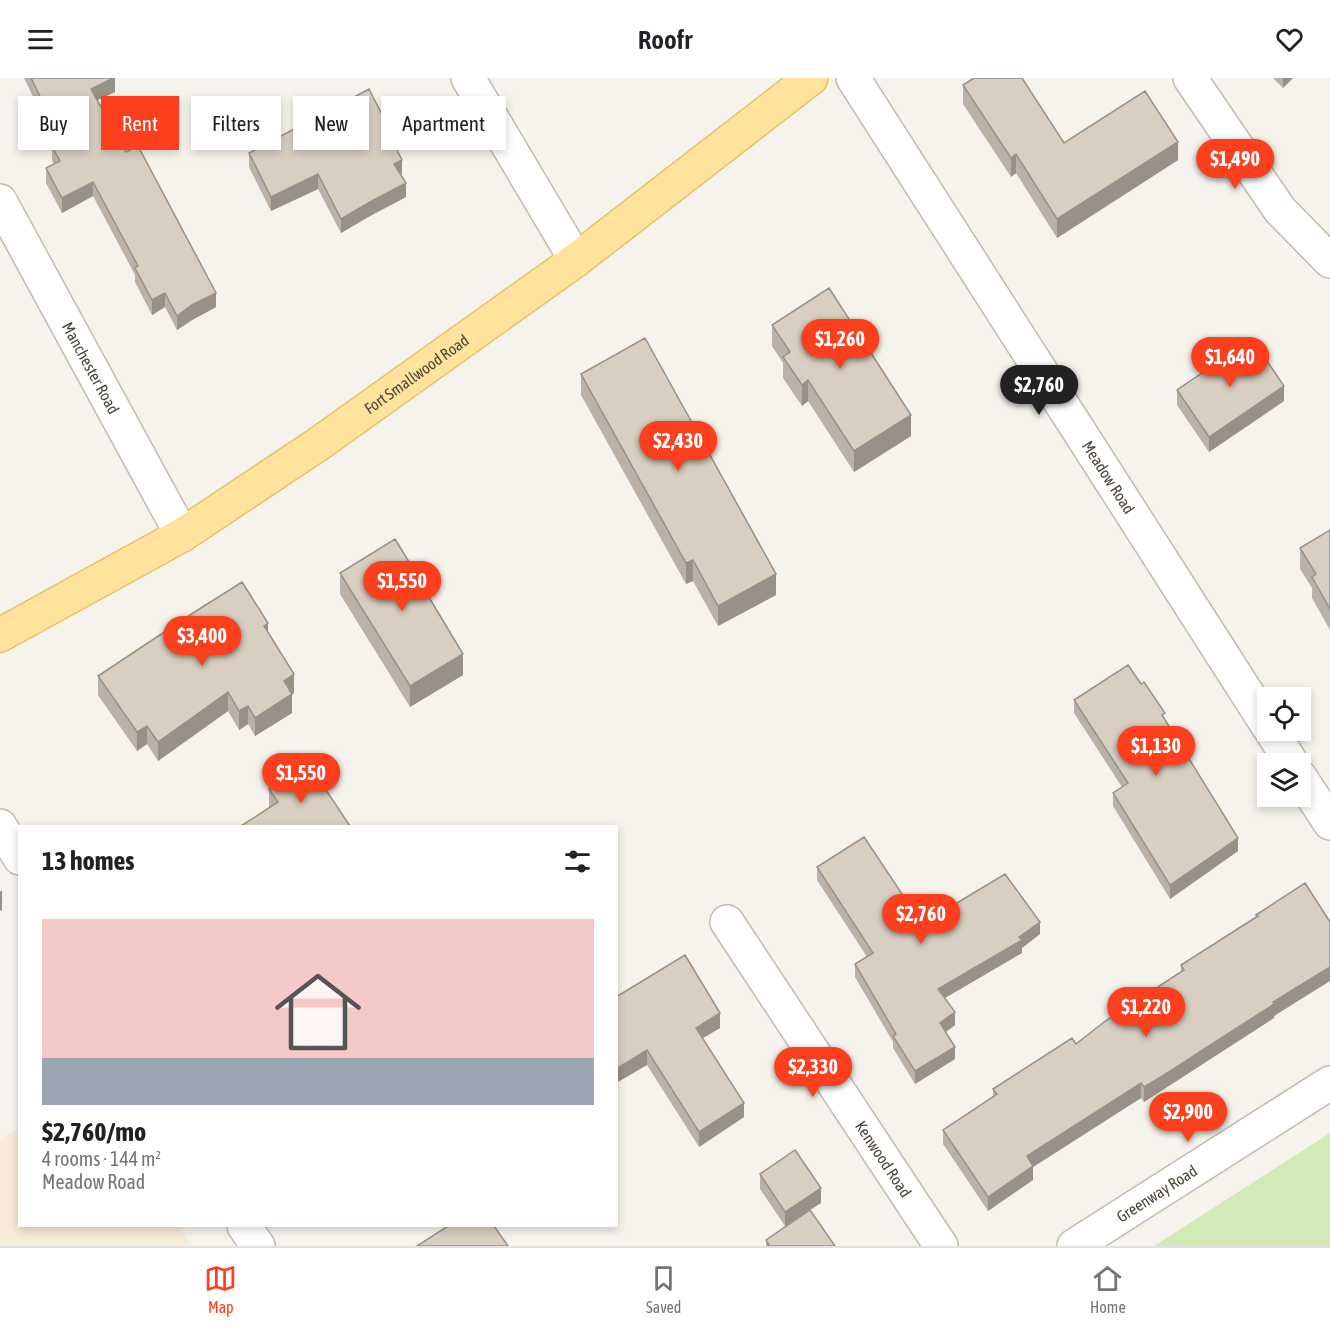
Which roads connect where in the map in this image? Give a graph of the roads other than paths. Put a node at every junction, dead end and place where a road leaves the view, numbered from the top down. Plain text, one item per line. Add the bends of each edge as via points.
1 (468, 78) edge
2 (811, 78) edge
3 (853, 78) edge
4 (1190, 78) edge
5 (0, 201) edge
6 (576, 260) junction
7 (1330, 261) edge
8 (182, 535) junction
9 (0, 636) edge
10 (1257, 709) edge
11 (1311, 794) edge
12 (1330, 823) edge
13 (0, 826) edge
14 (18, 855) edge
15 (727, 922) dead end
16 (1330, 1083) edge
17 (245, 1227) edge
18 (258, 1246) edge
19 (941, 1246) edge
20 (1074, 1246) edge

1 - 6 street
2 - 6 main road, Fort Smallwood Road
3 - 10 street, Meadow Road
4 - 7 street via 1280,210
5 - 8 street, Manchester Road
6 - 8 main road, Fort Smallwood Road via 317,446
8 - 9 main road, Fort Smallwood Road
11 - 12 street
13 - 14 street
15 - 19 street, Kenwood Road
16 - 20 street, Greenway Road
17 - 18 street

